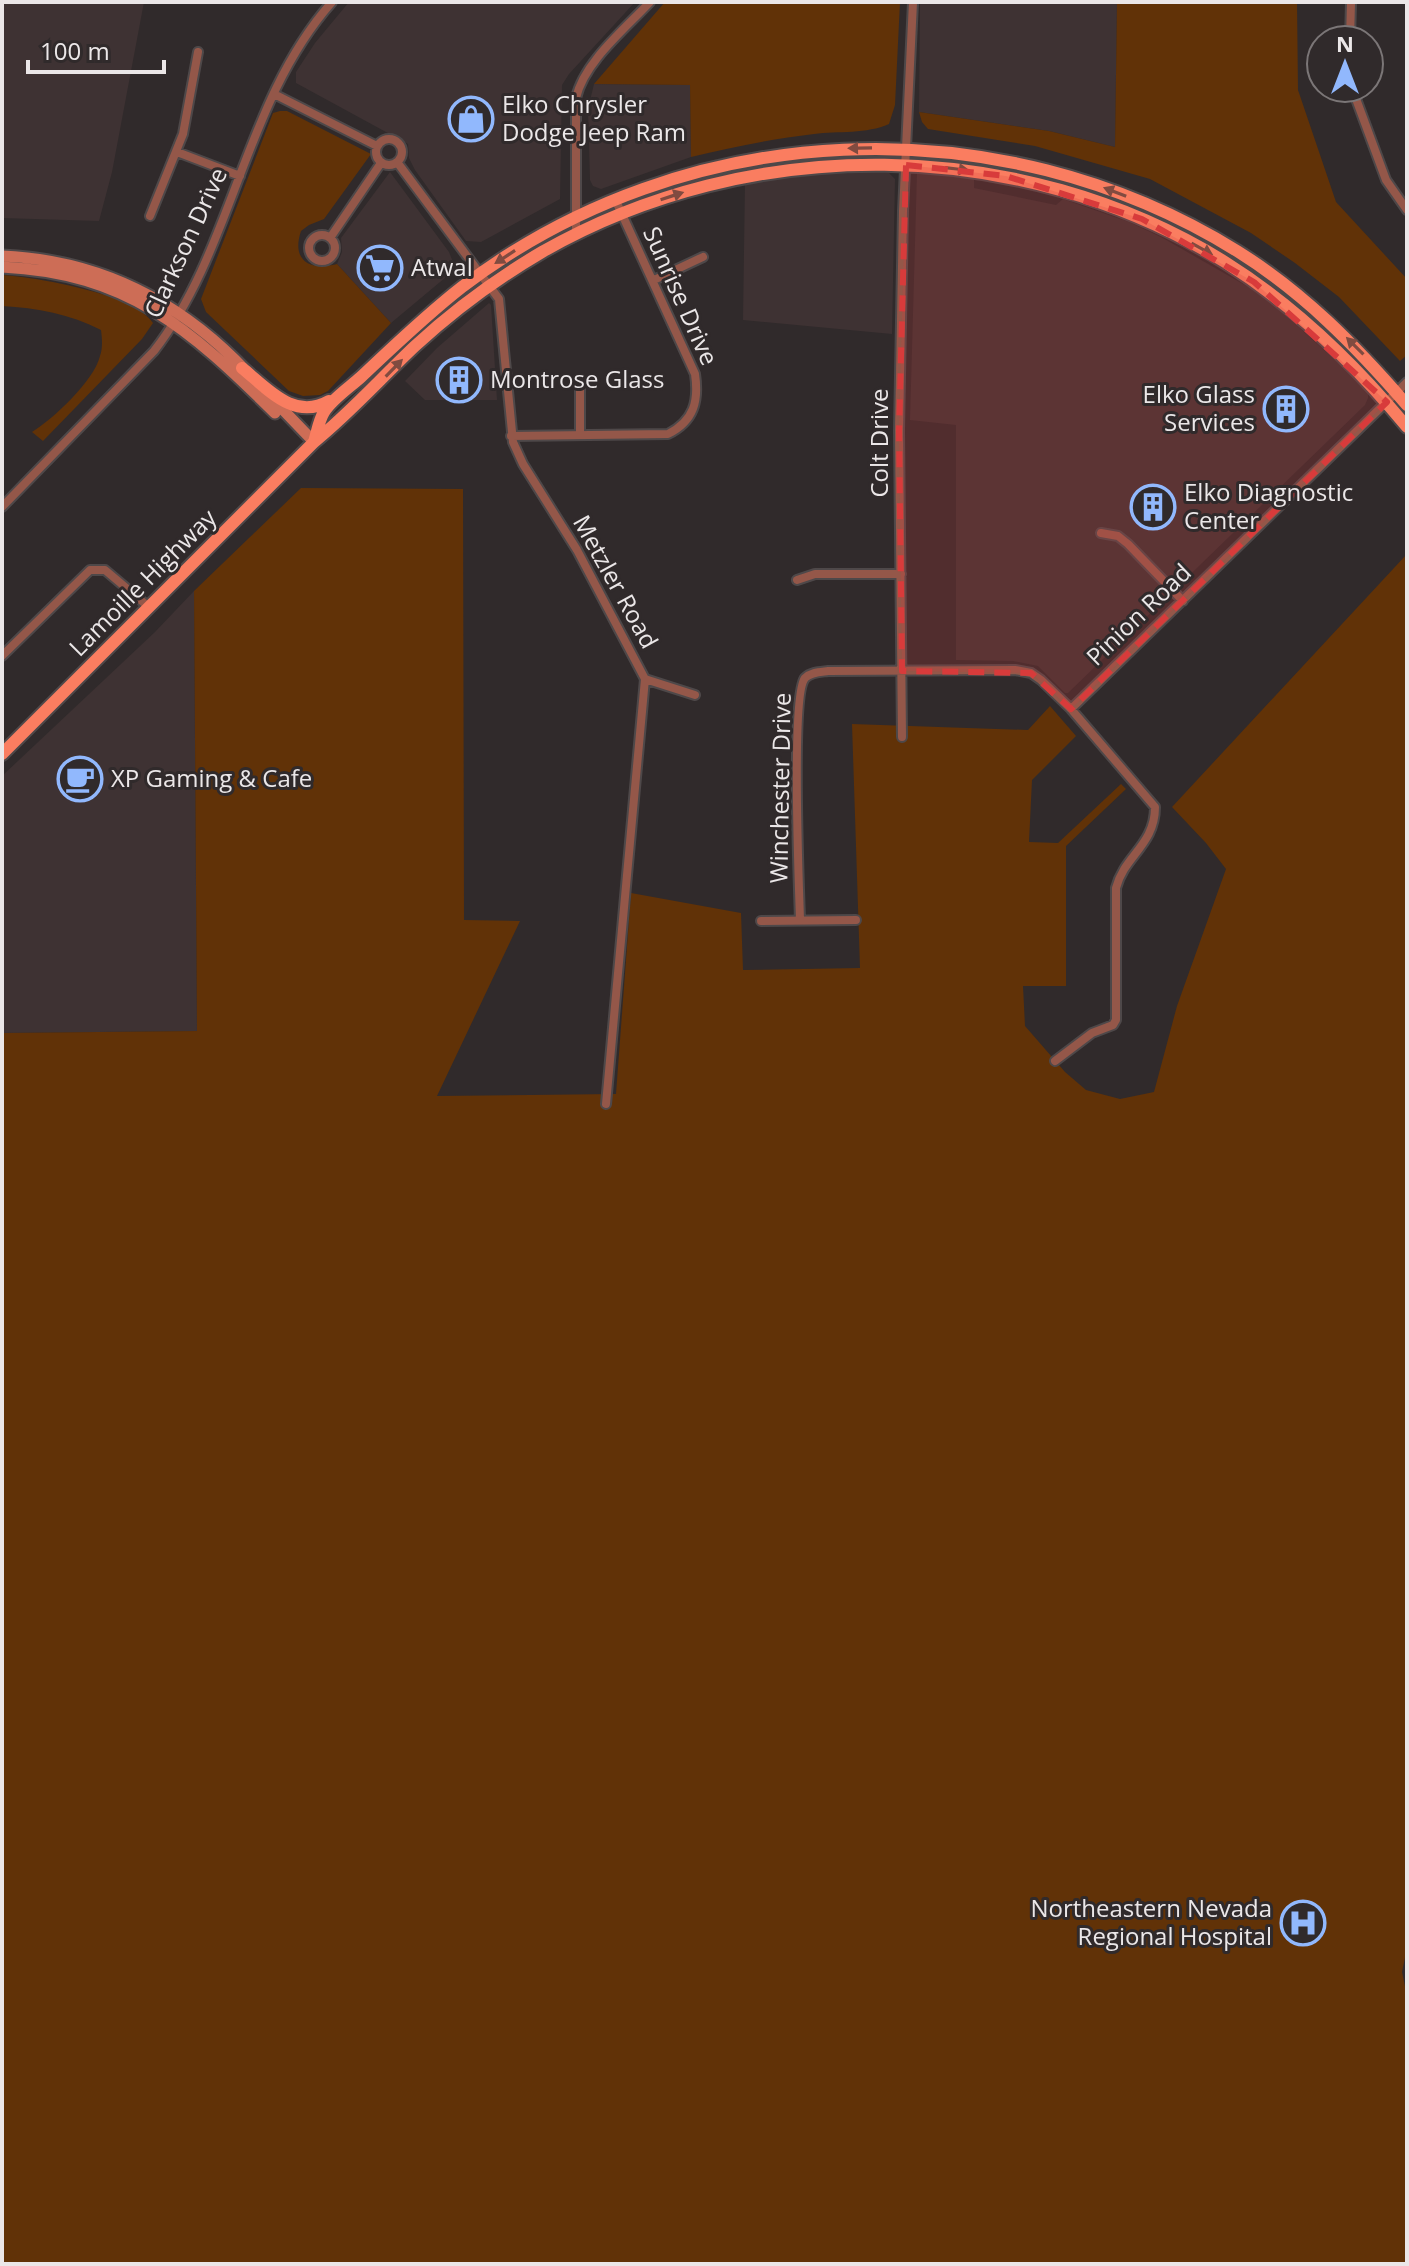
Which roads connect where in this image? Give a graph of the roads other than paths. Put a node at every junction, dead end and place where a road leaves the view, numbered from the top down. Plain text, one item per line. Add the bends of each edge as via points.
1 (332, 2) edge
2 (650, 2) edge
3 (913, 2) edge
4 (1351, 2) edge
5 (1350, 24) edge
6 (198, 52) dead end
7 (274, 94) junction
8 (1358, 104) edge
9 (377, 146) junction
10 (906, 149) junction
11 (177, 152) junction
12 (397, 162) junction
13 (381, 163) junction
14 (906, 165) junction
15 (240, 176) junction
16 (615, 199) junction
17 (1407, 210) edge
18 (622, 214) junction
19 (150, 216) dead end
20 (576, 216) junction
21 (576, 235) junction
22 (330, 238) dead end
23 (2, 256) edge
24 (703, 257) dead end
25 (2, 267) edge
26 (479, 274) junction
27 (654, 280) junction
28 (487, 286) junction
29 (176, 317) junction
30 (372, 366) junction
31 (242, 368) junction
32 (1407, 382) edge
33 (580, 388) dead end
34 (1397, 392) junction
35 (1387, 402) junction
36 (1407, 405) edge
37 (1407, 427) edge
38 (580, 434) junction
39 (511, 436) junction
40 (311, 444) junction
41 (2, 507) edge
42 (1101, 533) dead end
43 (901, 574) junction
44 (797, 580) dead end
45 (1183, 601) junction
46 (150, 608) junction
47 (2, 656) edge
48 (902, 671) junction
49 (645, 679) junction
50 (695, 695) dead end
51 (1071, 709) junction
52 (902, 737) dead end
53 (2, 754) edge
54 (800, 920) junction
55 (856, 920) dead end
56 (761, 921) dead end
57 (1055, 1061) dead end
58 (606, 1104) dead end

1 - 7 street, Clarkson Drive via 307,34
2 - 20 street via 579,84
3 - 10 street, Colt Drive
4 - 5 street
6 - 11 street
7 - 9 street
7 - 15 street, Clarkson Drive
8 - 17 street via 1386,180
9 - 12 street via 396,141 402,151
9 - 13 street
10 - 14 street, Colt Drive
10 -> 16 main road, Lamoille Highway via 776,155 690,174
34 -> 10 main road, Lamoille Highway via 1317,309 1188,223 1047,170
11 - 15 street
11 - 19 street
12 - 13 street
12 - 26 street, Metzler Road
13 - 22 street
18 -> 14 main road, Lamoille Highway via 701,187 764,173 827,165
14 -> 35 main road, Lamoille Highway via 1006,176 1063,191 1179,237 1299,314
14 - 43 street, Colt Drive
15 - 29 street, Clarkson Drive via 211,250
16 - 18 street, Sunrise Drive
16 - 20 main road, Lamoille Highway
18 - 21 main road, Lamoille Highway
18 - 27 street, Sunrise Drive
20 - 21 street
20 -> 26 main road, Lamoille Highway
21 - 28 main road, Lamoille Highway
23 - 29 main road via 103,274 128,284
24 - 27 street
25 - 29 main road via 92,282
26 - 28 street, Metzler Road
26 - 30 main road, Lamoille Highway
27 - 38 street, Sunrise Drive via 695,374 695,407 668,434
28 - 39 street, Metzler Road via 501,307
40 -> 28 main road, Lamoille Highway
29 - 31 main road via 215,340
29 - 40 main road
29 - 41 street, Clarkson Drive via 154,351
30 - 31 main road via 334,398 307,409 288,404
30 - 40 main road, Lamoille Highway via 325,411
31 - 40 main road
32 - 34 street, Pinion Road
33 - 38 street
34 - 35 street, Pinion Road
34 - 36 main road, Lamoille Highway
35 - 37 main road, Lamoille Highway
35 - 45 street, Pinion Road
38 - 39 street, Sunrise Drive
39 - 49 street, Metzler Road
40 - 46 main road, Lamoille Highway
42 - 45 street via 1128,544
43 - 44 street via 815,574
43 - 48 street, Colt Drive
45 - 51 street, Pinion Road
46 - 47 street via 105,570 90,570
46 - 53 main road, Lamoille Highway
48 - 51 street, Winchester Drive via 1031,673
48 - 52 street, Colt Drive
48 - 54 street, Winchester Drive via 813,673 801,685
49 - 50 street
49 - 58 street, Metzler Road
51 - 57 street, Winchester Drive via 1155,807 1146,843 1116,888 1116,1020
54 - 55 street
54 - 56 street

